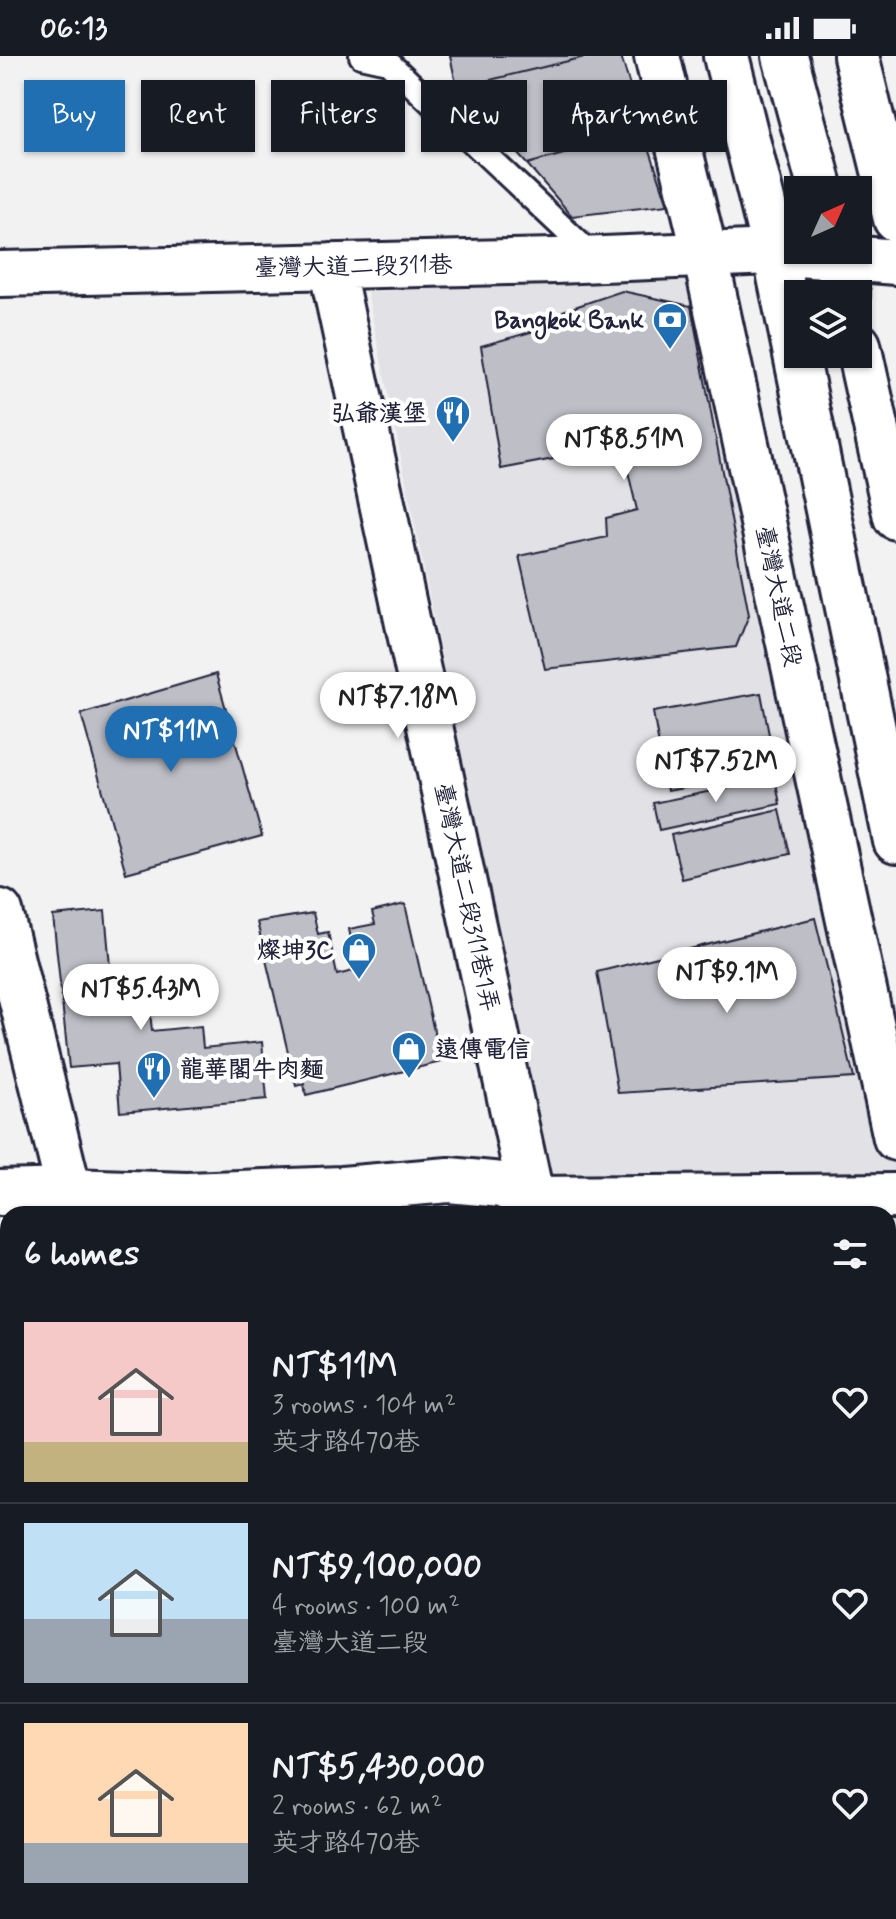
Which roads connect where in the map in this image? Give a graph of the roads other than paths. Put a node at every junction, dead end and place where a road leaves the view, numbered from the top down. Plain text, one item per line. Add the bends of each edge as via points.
1 (361, 56) edge
2 (657, 56) edge
3 (726, 56) edge
4 (785, 56) edge
5 (856, 56) edge
6 (817, 176) edge
7 (896, 219) edge
8 (775, 252) junction
9 (705, 254) junction
10 (596, 259) junction
11 (896, 262) edge
12 (331, 266) junction
13 (841, 267) edge
14 (0, 274) edge
15 (863, 368) edge
16 (896, 517) edge
17 (896, 841) edge
18 (0, 912) edge
19 (896, 1138) edge
20 (69, 1191) junction
21 (0, 1193) edge
22 (896, 1196) edge
23 (522, 1206) edge
24 (524, 1206) edge
25 (611, 1206) edge

1 - 10 lane via 388,62
2 - 9 main road, 臺灣大道二段
3 - 8 main road
4 - 6 main road
5 - 7 main road
8 - 9 main road, 臺灣大道二段311巷
8 - 13 main road, 臺灣大道二段311巷
8 - 17 main road
9 - 10 main road, 臺灣大道二段311巷
9 - 19 main road, 臺灣大道二段
10 - 12 main road, 臺灣大道二段311巷
11 - 13 main road, 臺灣大道二段311巷
12 - 14 main road, 臺灣大道二段311巷
12 - 24 main road, 臺灣大道二段311巷1弄
15 - 16 main road
18 - 20 main road
20 - 21 main road
20 - 23 main road via 187,1195 449,1180 502,1185
22 - 25 main road

